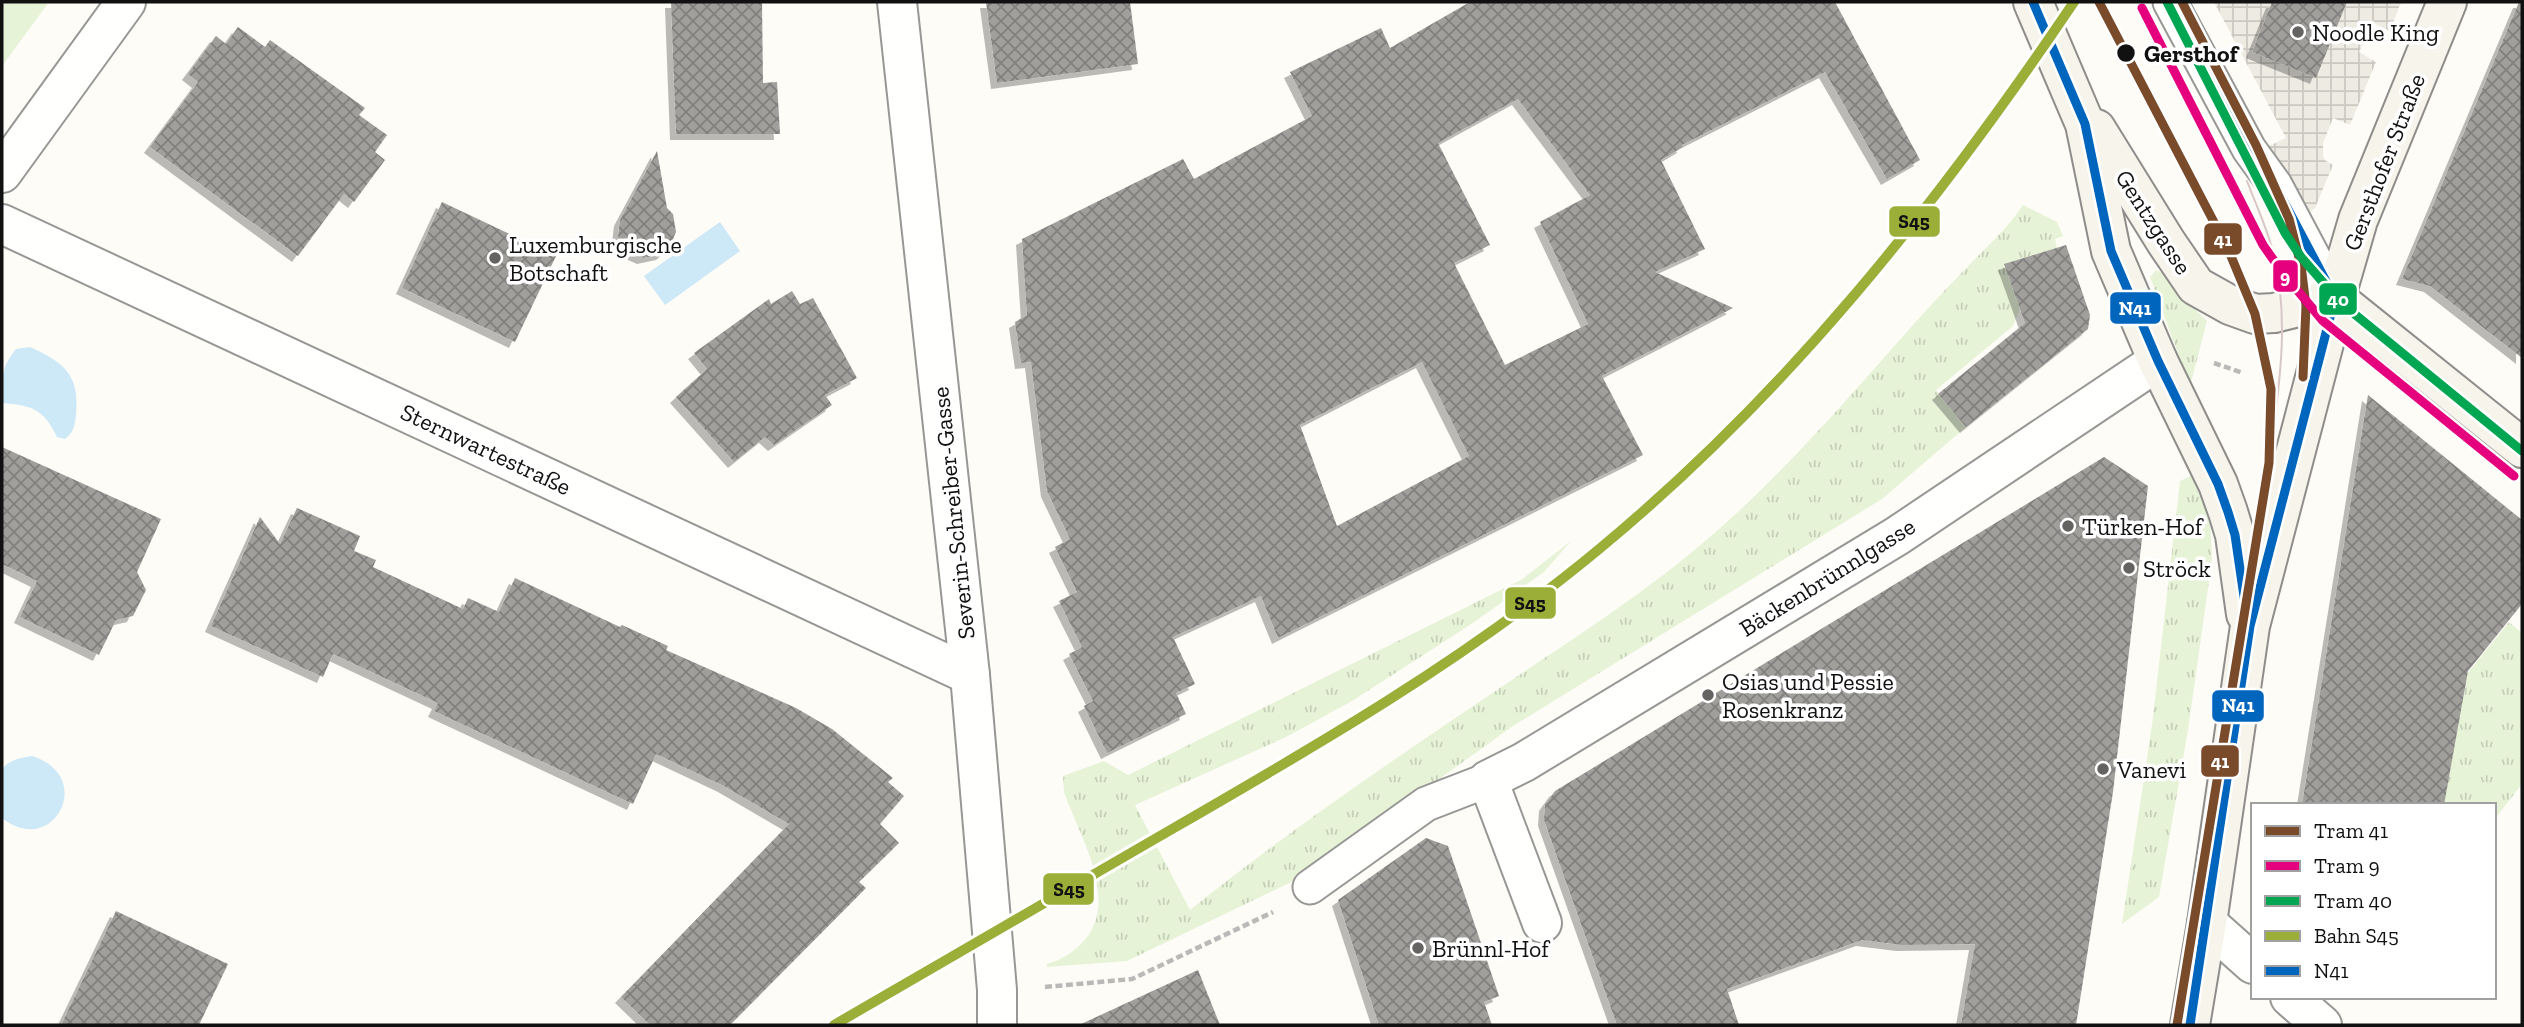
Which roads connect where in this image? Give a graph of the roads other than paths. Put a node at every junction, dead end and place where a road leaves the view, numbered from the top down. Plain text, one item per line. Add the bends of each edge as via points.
1 (125, 2) edge
2 (897, 2) edge
3 (2033, 2) edge
4 (2170, 2) edge
5 (2447, 2) edge
6 (2077, 101) junction
7 (2, 173) edge
8 (2, 224) edge
9 (2335, 298) junction
10 (2158, 361) junction
11 (2522, 448) edge
12 (2250, 626) junction
13 (970, 675) junction
14 (1488, 779) junction
15 (1310, 887) dead end
16 (1542, 923) dead end
17 (2207, 923) junction
18 (2251, 962) edge
19 (2292, 999) edge
20 (997, 1025) edge
21 (2190, 1025) edge
22 (2322, 1025) edge

1 - 7 street
2 - 13 street, Severin-Schreiber-Gasse
3 - 6 main road, Gentzgasse
4 - 9 lane
5 - 9 main road, Gersthofer Straße via 2358,220
6 - 9 main road, Gentzgasse via 2196,286 2255,314
6 - 10 main road, Gentzgasse via 2111,251
8 - 13 street, Sternwartestraße
9 - 11 main road
9 - 12 main road, Gersthofer Straße
10 - 12 main road, Gentzgasse via 2228,512
10 - 14 street, Bäckenbrünnlgasse via 1897,536 1524,762
12 - 17 main road, Gersthofer Straße
13 - 20 street, Severin-Schreiber-Gasse
14 - 15 lane, Bäckenbrünnlgasse via 1426,804
14 - 16 street
17 - 18 street
17 - 21 main road, Gersthofer Straße
19 - 22 street

